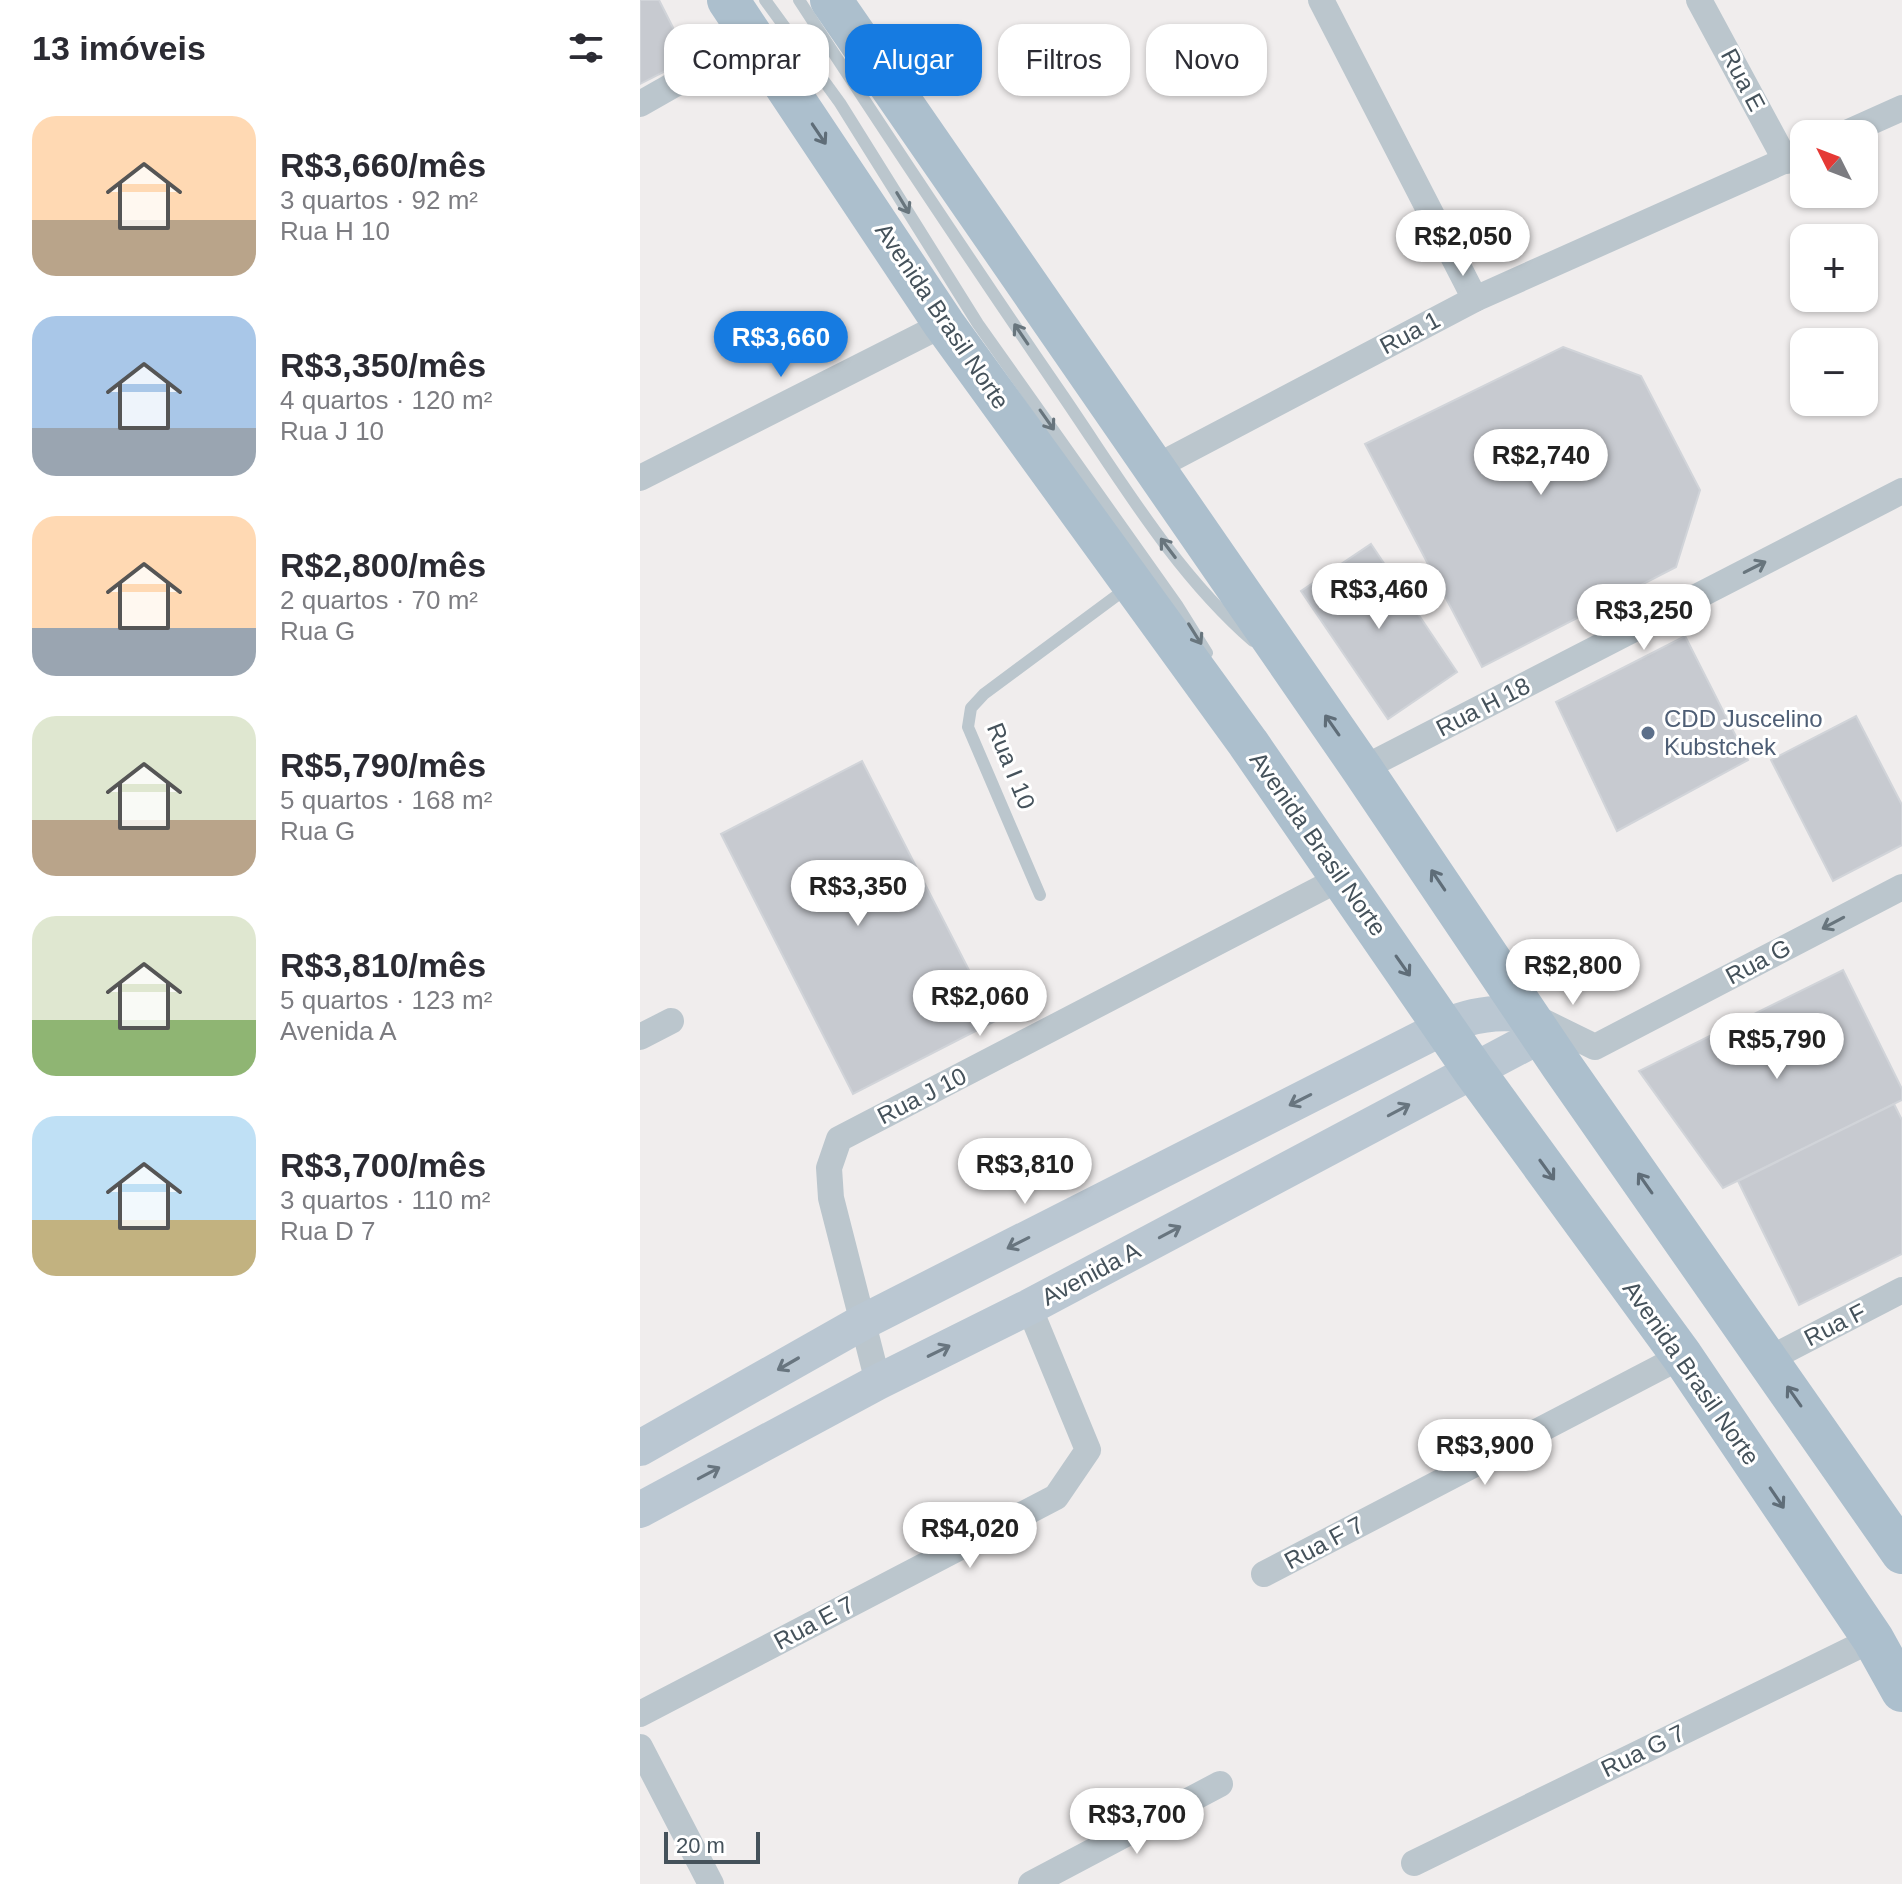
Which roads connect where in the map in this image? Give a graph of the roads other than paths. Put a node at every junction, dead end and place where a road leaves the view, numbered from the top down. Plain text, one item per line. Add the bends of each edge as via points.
1 (728, 0) edge
2 (799, 0) edge
3 (831, 0) edge
4 (1321, 0) edge
5 (1699, 0) edge
6 (760, 19) edge
7 (640, 104) edge
8 (1902, 108) edge
9 (1875, 120) edge
10 (1790, 148) edge
11 (1790, 158) edge
12 (1475, 299) junction
13 (944, 324) junction
14 (1154, 468) junction
15 (640, 478) edge
16 (1902, 491) edge
17 (1133, 584) junction
18 (1212, 662) dead end
19 (1302, 682) junction
20 (1224, 685) dead end
21 (1248, 743) junction
22 (1362, 769) junction
23 (1341, 878) junction
24 (1902, 887) edge
25 (1040, 895) dead end
26 (671, 1021) dead end
27 (1535, 1025) junction
28 (1444, 1027) junction
29 (640, 1037) edge
30 (1474, 1071) junction
31 (1902, 1290) edge
32 (1029, 1307) junction
33 (863, 1322) junction
34 (1682, 1356) junction
35 (1769, 1359) junction
36 (878, 1382) junction
37 (640, 1448) edge
38 (640, 1510) edge
39 (1902, 1553) edge
40 (1264, 1574) dead end
41 (1873, 1639) junction
42 (1902, 1691) edge
43 (640, 1714) edge
44 (640, 1747) edge
45 (1220, 1784) dead end
46 (1414, 1863) dead end
47 (711, 1884) edge
48 (1031, 1884) edge

1 - 6 main road, Avenida Brasil Norte
19 -> 2 lane via 1240,630 1165,546
3 - 14 main road
4 - 12 street
5 - 10 street, Rua E
6 - 7 street
6 -> 13 main road, Avenida Brasil Norte
6 -> 18 lane via 840,103 978,324
8 - 9 street
11 - 12 street, Rua 1
12 - 14 street, Rua 1
13 - 15 street
13 - 17 main road, Avenida Brasil Norte
14 - 19 main road
22 -> 16 street, Rua H 18
17 - 21 main road, Avenida Brasil Norte
17 - 25 lane, Rua I 10 via 971,708 968,727
22 -> 19 main road
20 - 21 lane
21 - 23 main road, Avenida Brasil Norte
27 -> 22 main road
23 -> 28 main road, Avenida Brasil Norte
23 - 33 street, Rua J 10 via 839,1139 829,1168 831,1198
24 -> 27 street, Rua G via 1595,1047
26 - 29 street
27 - 28 street via 1502,1011
27 - 30 street, Avenida A
35 -> 27 main road
28 - 30 main road, Avenida Brasil Norte
28 -> 33 street
32 -> 30 street, Avenida A
30 -> 34 main road, Avenida Brasil Norte
31 - 35 street, Rua F
36 -> 32 street, Avenida A
32 - 43 street, Rua E 7 via 1088,1450 1056,1497
33 - 36 street, Rua J 10
33 -> 37 street
34 - 40 street, Rua F 7
34 -> 41 main road, Avenida Brasil Norte
39 -> 35 main road
38 -> 36 street, Avenida A
41 - 42 main road, Avenida Brasil Norte
41 - 46 street, Rua G 7
44 - 47 street
45 - 48 street

